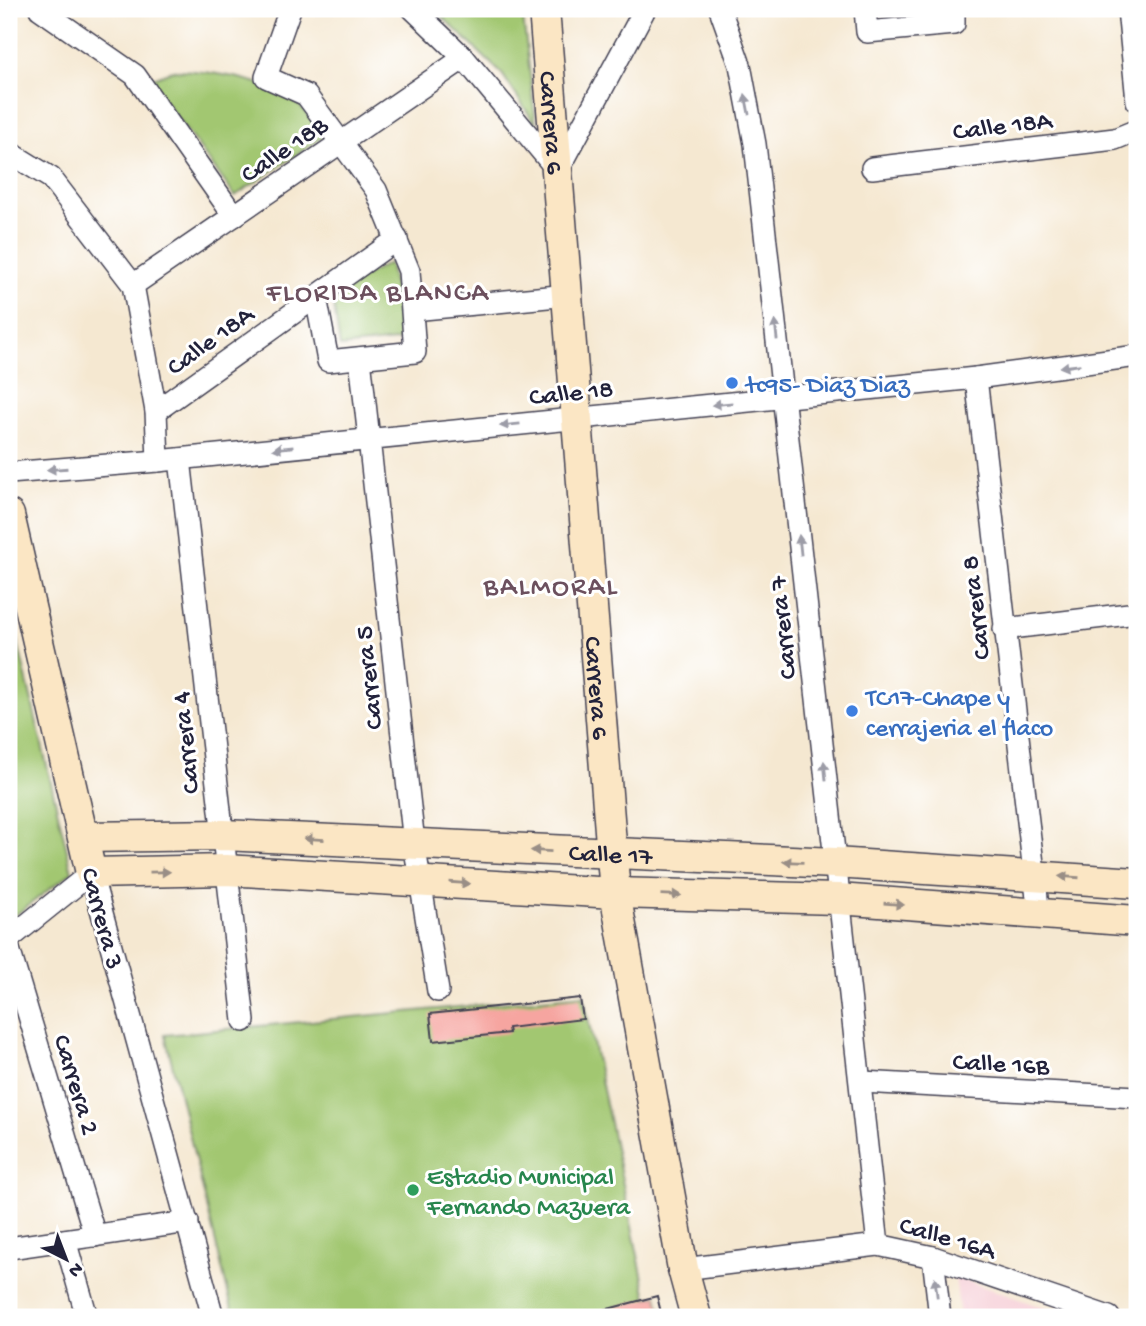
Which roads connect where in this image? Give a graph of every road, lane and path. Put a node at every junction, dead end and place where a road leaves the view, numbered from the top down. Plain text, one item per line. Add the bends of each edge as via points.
1 (40, 9) edge
2 (290, 9) edge
3 (413, 9) edge
4 (544, 9) edge
5 (645, 9) edge
6 (720, 9) edge
7 (865, 9) edge
8 (954, 9) edge
9 (1128, 9) edge
10 (464, 58) junction
11 (1137, 100) edge
12 (1137, 130) edge
13 (342, 142) junction
14 (9, 152) edge
15 (872, 168) dead end
16 (558, 171) junction
17 (234, 216) junction
18 (397, 239) junction
19 (133, 285) junction
20 (568, 295) junction
21 (316, 297) junction
22 (413, 310) junction
23 (1137, 356) edge
24 (360, 358) junction
25 (976, 378) junction
26 (784, 398) junction
27 (156, 411) junction
28 (577, 418) junction
29 (369, 440) junction
30 (169, 460) junction
31 (9, 473) edge
32 (9, 515) edge
33 (1137, 613) edge
34 (1004, 629) junction
35 (223, 835) junction
36 (84, 837) junction
37 (414, 843) junction
38 (611, 855) junction
39 (835, 863) junction
40 (226, 870) junction
41 (91, 873) junction
42 (1034, 874) junction
43 (419, 881) junction
44 (1137, 883) edge
45 (615, 893) junction
46 (838, 900) junction
47 (1038, 915) junction
48 (1137, 921) edge
49 (9, 939) edge
50 (9, 949) edge
51 (438, 991) dead end
52 (244, 1021) dead end
53 (862, 1082) junction
54 (1137, 1097) edge
55 (188, 1222) junction
56 (94, 1236) junction
57 (65, 1240) junction
58 (878, 1245) junction
59 (9, 1248) edge
60 (933, 1257) junction
61 (683, 1269) junction
62 (87, 1317) edge
63 (213, 1317) edge
64 (696, 1317) edge
65 (940, 1317) edge
66 (1109, 1317) edge

1 - 17 street via 135,75
2 - 13 street via 266,78 306,95
3 - 10 street
4 - 16 street, Carrera 6
5 - 16 street
26 -> 6 street, Carrera 7 via 755,145 740,65
7 - 8 street via 867,32 954,24
9 - 11 street
10 - 13 street, Calle 18B
10 - 16 street
12 - 15 street, Calle 18A via 1115,139
13 - 17 street, Calle 18B
13 - 18 street via 376,190
14 - 19 street, Carrera 4 via 51,178
16 - 20 street, Carrera 6
17 - 19 street, Calle 18B
18 - 21 street, Calle 18A
18 - 22 street via 409,271
19 - 27 street, Carrera 4
20 - 22 street
20 - 28 street, Carrera 6
21 - 24 street via 328,361
21 - 27 street, Calle 18A
22 - 24 street via 415,352
23 -> 25 street, Calle 18
24 - 29 street, Carrera 5
25 - 26 street, Calle 18
25 - 34 street, Carrera 8
26 -> 28 street, Calle 18
39 -> 26 street, Carrera 7
27 - 30 street, Carrera 4
28 -> 29 street, Calle 18
28 - 38 street, Carrera 6
29 -> 30 street, Calle 18
29 - 37 street, Carrera 5
30 -> 31 street, Calle 18
30 - 35 street, Carrera 4
32 - 36 street, Carrera 3
33 - 34 street
34 - 42 street, Carrera 8
35 - 36 street, Calle 17
37 -> 35 street, Calle 17
35 - 40 street, Carrera 4
36 - 41 street, Carrera 3
38 -> 37 street, Calle 17
37 - 43 street, Carrera 5
39 -> 38 street, Calle 17
38 - 45 street, Carrera 6
39 - 42 street, Calle 17
39 - 46 street, Carrera 7
41 -> 40 street, Calle 17
40 - 43 street, Calle 17
40 - 52 street, Carrera 4
41 - 49 street
41 - 55 street, Carrera 3
44 -> 42 street, Calle 17
42 - 47 street, Carrera 8
43 -> 45 street, Calle 17
43 - 51 street, Carrera 5
45 -> 46 street, Calle 17
45 - 61 street, Carrera 6
46 -> 47 street, Calle 17
46 - 53 street, Carrera 7
47 - 48 street, Calle 17
50 - 56 street, Carrera 2
53 - 54 street, Calle 16B
53 - 58 street, Carrera 7
55 - 56 street
55 - 63 street, Carrera 3
56 - 57 street
57 - 59 street
57 - 62 street
58 - 60 street, Calle 16A
58 - 61 street, Calle 16A
65 -> 60 street
60 - 66 street, Calle 16A
61 - 64 street, Carrera 6

